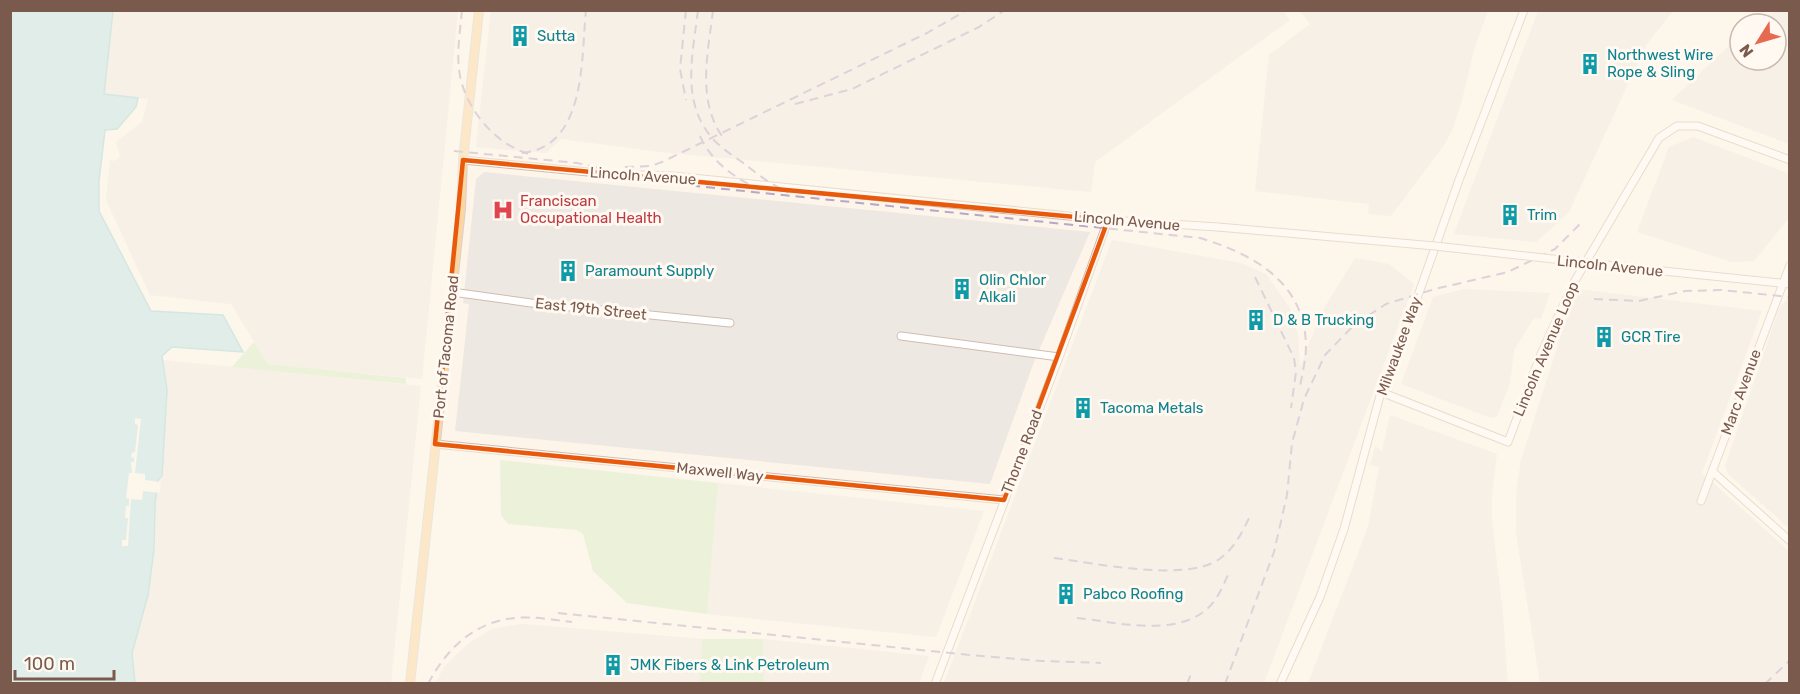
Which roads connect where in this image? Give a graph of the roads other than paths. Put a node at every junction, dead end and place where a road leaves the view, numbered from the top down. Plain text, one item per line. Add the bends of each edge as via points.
1 (479, 10) edge
2 (1524, 10) edge
3 (463, 160) junction
4 (1790, 160) edge
5 (1108, 220) junction
6 (1790, 265) edge
7 (1785, 284) edge
8 (452, 292) junction
9 (730, 323) dead end
10 (901, 336) dead end
11 (1059, 357) junction
12 (1381, 392) junction
13 (435, 444) junction
14 (1712, 471) junction
15 (1004, 500) junction
16 (1701, 501) dead end
17 (1790, 541) edge
18 (410, 684) edge
19 (935, 684) edge
20 (1280, 684) edge

1 - 3 main road, Port of Tacoma Road
2 - 12 street, Milwaukee Way
3 - 5 street, Lincoln Avenue via 673,176
3 - 8 main road, Port of Tacoma Road
4 - 12 street, Lincoln Avenue Loop via 1698,126 1677,126 1659,138 1573,284 1508,442
5 - 7 street, Lincoln Avenue, bridge via 1435,246
5 - 11 street, Thorne Road
6 - 7 street
7 - 14 street, Marc Avenue
8 - 9 street, East 19th Street
8 - 13 main road, Port of Tacoma Road
10 - 11 street
11 - 15 street, Thorne Road
12 - 20 street, Milwaukee Way via 1344,529 1320,597
13 - 15 street, Maxwell Way
13 - 18 main road, Port of Tacoma Road
14 - 16 street, Marc Avenue
14 - 17 street
15 - 19 street, Thorne Road

